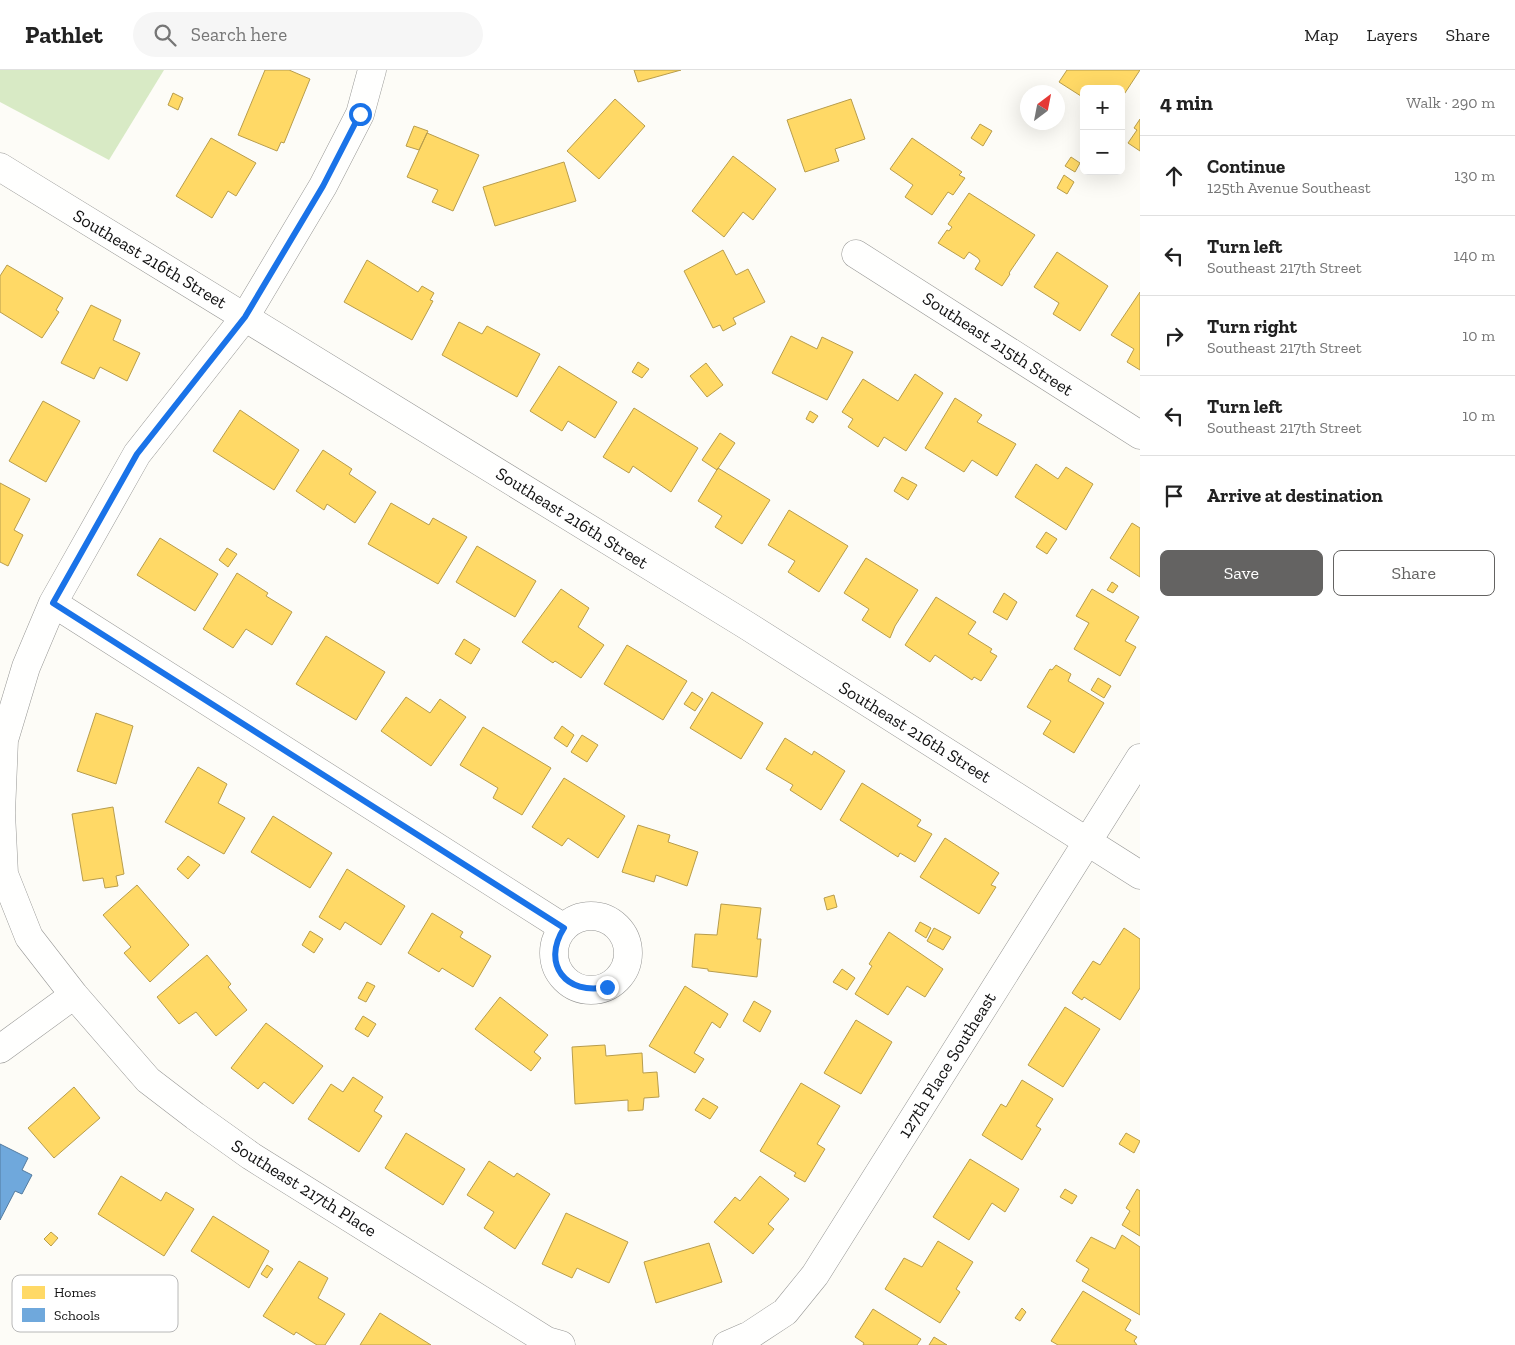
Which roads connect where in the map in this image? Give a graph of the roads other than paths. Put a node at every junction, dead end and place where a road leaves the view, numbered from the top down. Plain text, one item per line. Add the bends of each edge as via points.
1 (372, 70) edge
2 (0, 167) edge
3 (856, 254) dead end
4 (245, 317) junction
5 (1140, 434) edge
6 (53, 603) junction
7 (1140, 758) edge
8 (1088, 842) junction
9 (1140, 875) edge
10 (564, 928) dead end
11 (74, 995) junction
12 (0, 1048) edge
13 (561, 1345) edge
14 (727, 1345) edge

1 - 4 street, Southeast 217th Place via 360,114 323,186
2 - 4 street, Southeast 216th Street
3 - 5 street, Southeast 215th Street
4 - 6 street, Southeast 217th Place via 137,454
4 - 8 street, Southeast 216th Street via 746,625
6 - 10 street
6 - 11 street, Southeast 217th Place via 26,668 4,740 3,865 29,937
7 - 8 street, 127th Place Southeast
8 - 9 street, Southeast 216th Street
8 - 14 street, 127th Place Southeast via 815,1275 785,1312 750,1335
11 - 12 street
11 - 13 street, Southeast 217th Place via 148,1080 195,1116 251,1156 547,1341

